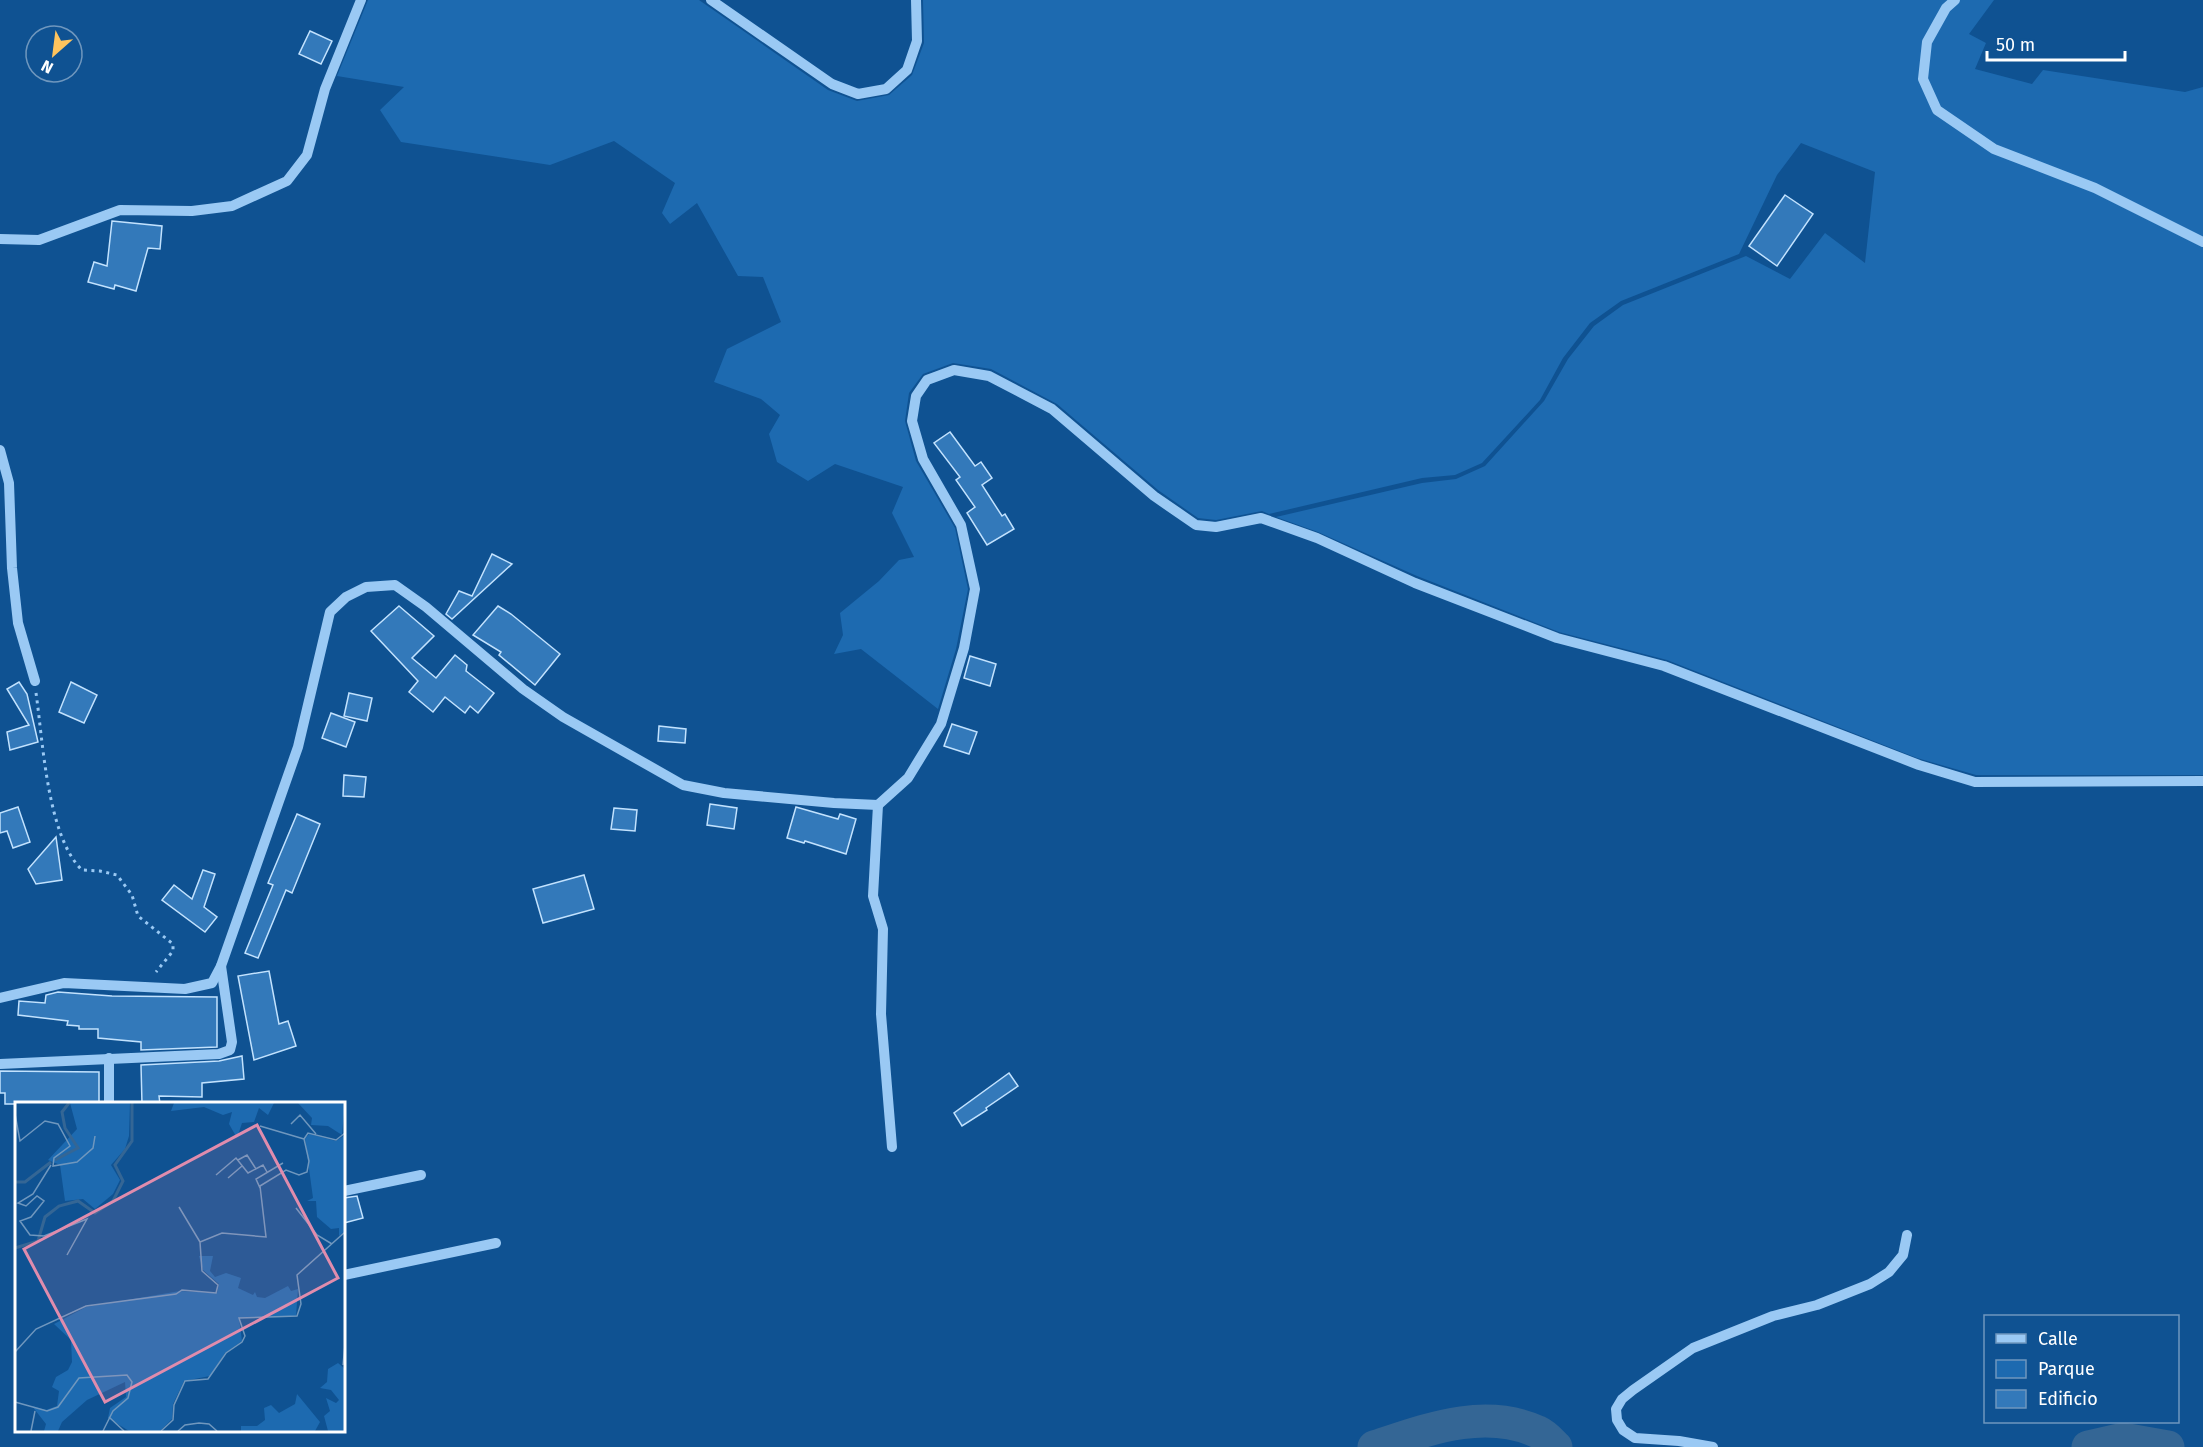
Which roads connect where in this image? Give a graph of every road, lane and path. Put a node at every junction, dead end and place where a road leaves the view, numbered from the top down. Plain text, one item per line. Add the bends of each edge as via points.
1 (361, 0) edge
2 (711, 0) edge
3 (916, 0) edge
4 (1955, 0) edge
5 (0, 239) edge
6 (2203, 242) edge
7 (0, 450) edge
8 (35, 681) joint
9 (2203, 781) edge
10 (878, 805) junction
11 (221, 966) junction
12 (148, 987) junction
13 (0, 998) edge
14 (109, 1058) junction
15 (0, 1064) edge
16 (109, 1102) edge
17 (892, 1147) dead end
18 (421, 1175) dead end
19 (345, 1191) edge
20 (1907, 1235) dead end
21 (496, 1243) dead end
22 (345, 1275) edge
23 (1713, 1447) edge

1 - 5 street via 325,89 307,155 287,181 232,206 192,211 120,210 39,240
2 - 3 street via 832,84 858,94 886,89 907,70 917,41
4 - 6 street via 1946,8 1927,42 1923,79 1937,110 1994,149 2095,188
7 - 8 street via 9,483 18,623
8 - 12 path via 51,802 74,862 82,870 117,875 132,895 138,916 173,944 173,951
9 - 10 street via 1975,782 1919,765 1664,666 1557,638 1261,518 1216,527 1196,525 1154,496 1052,409 989,376 954,370 927,380 916,396 912,421 923,459 961,525 975,589 964,648 940,724 908,778
10 - 11 street via 723,793 683,785 563,717 395,585 366,587 346,597 330,612 298,747
10 - 17 street via 873,896 883,929 881,1014
11 - 12 street via 212,983 185,989
11 - 14 street via 230,1050 219,1054
12 - 13 street via 64,983
14 - 15 street
14 - 16 street
18 - 19 street
20 - 23 street via 1903,1255 1889,1272 1870,1284 1693,1348 1633,1390 1616,1409 1623,1431 1635,1438
21 - 22 street

